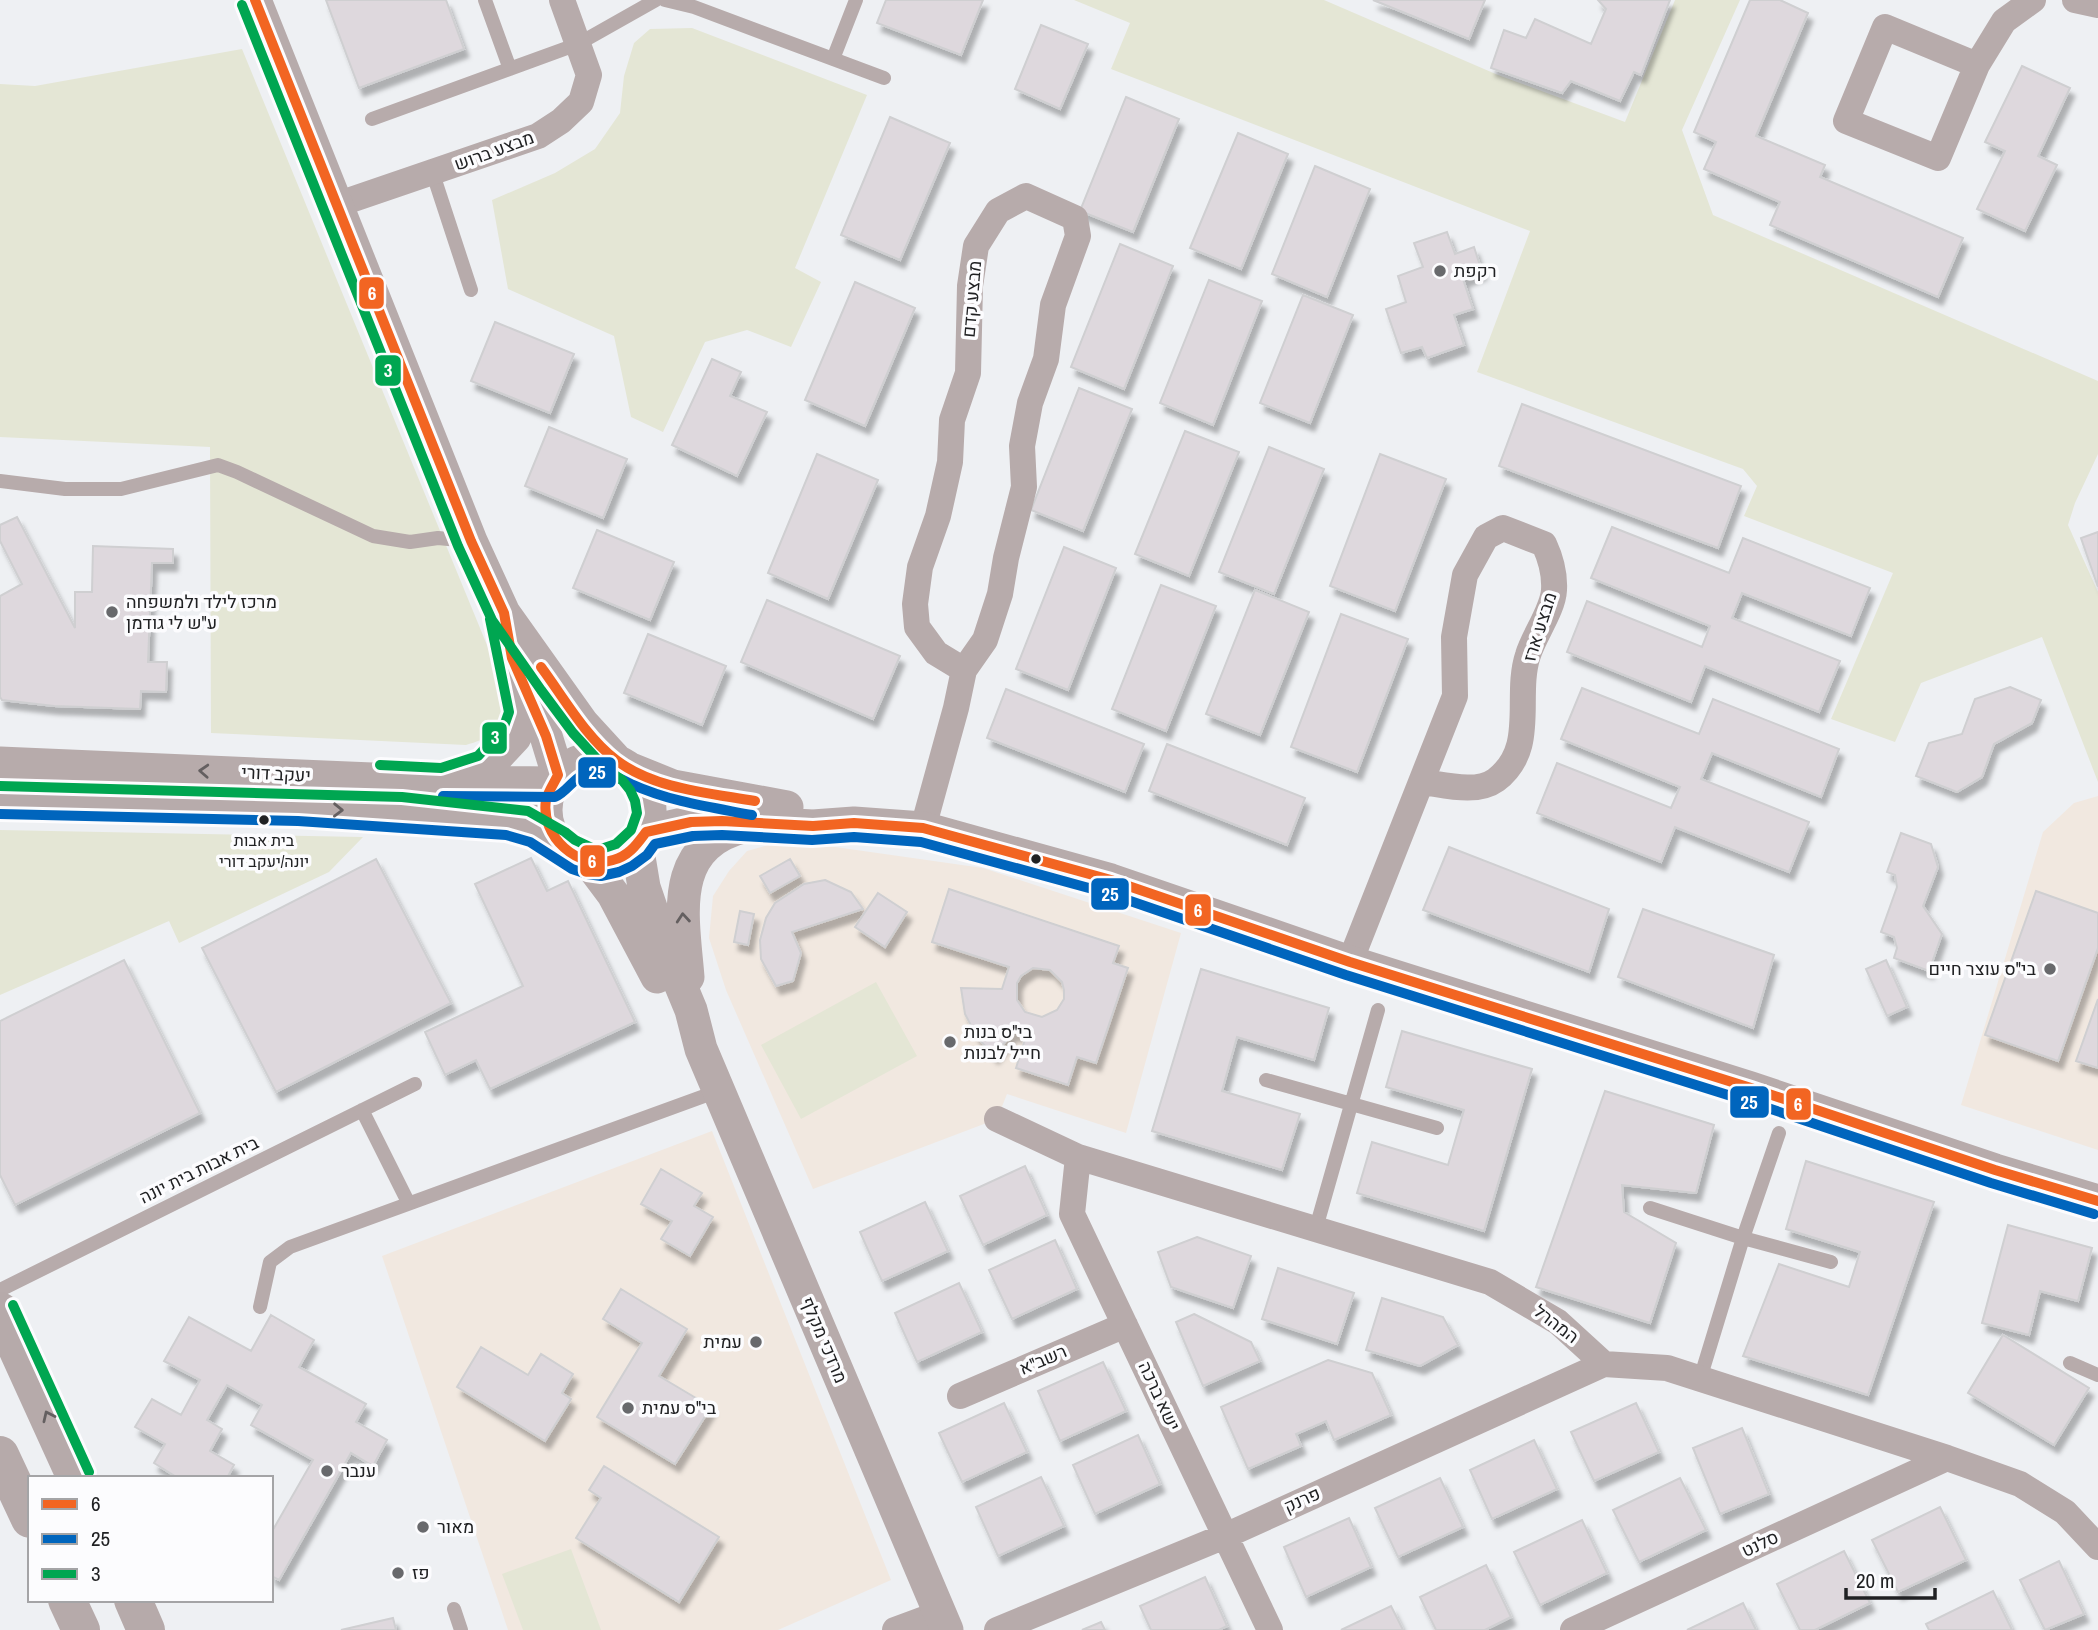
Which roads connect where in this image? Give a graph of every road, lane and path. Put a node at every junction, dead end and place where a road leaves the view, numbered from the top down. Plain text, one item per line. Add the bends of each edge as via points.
1 (255, 0) edge
2 (485, 0) edge
3 (562, 0) edge
4 (656, 0) edge
5 (665, 0) edge
6 (856, 0) edge
7 (2075, 0) edge
8 (2022, 3) edge
9 (2098, 5) edge
10 (578, 44) junction
11 (833, 59) junction
12 (1976, 65) junction
13 (510, 69) junction
14 (884, 78) dead end
15 (372, 119) dead end
16 (433, 174) junction
17 (336, 205) junction
18 (471, 290) dead end
19 (0, 481) edge
20 (471, 541) junction
21 (504, 613) junction
22 (512, 658) junction
23 (964, 670) junction
24 (0, 763) edge
25 (623, 764) junction
26 (555, 779) junction
27 (443, 782) junction
28 (1423, 782) junction
29 (0, 800) edge
30 (853, 823) junction
31 (813, 826) junction
32 (923, 828) junction
33 (641, 839) junction
34 (558, 844) junction
35 (589, 862) junction
36 (1350, 962) junction
37 (691, 1010) junction
38 (1378, 1010) dead end
39 (701, 1049) junction
40 (1266, 1080) dead end
41 (415, 1084) dead end
42 (718, 1091) junction
43 (1352, 1104) junction
44 (362, 1110) junction
45 (997, 1119) dead end
46 (1437, 1128) dead end
47 (1779, 1133) dead end
48 (1078, 1157) junction
49 (2098, 1201) edge
50 (408, 1202) junction
51 (1650, 1208) dead end
52 (1316, 1228) junction
53 (1743, 1238) junction
54 (1831, 1262) dead end
55 (0, 1290) edge
56 (260, 1307) dead end
57 (0, 1311) edge
58 (1125, 1325) junction
59 (2070, 1363) dead end
60 (1604, 1364) junction
61 (2098, 1375) edge
62 (1700, 1379) junction
63 (960, 1396) dead end
64 (0, 1455) edge
65 (1947, 1458) junction
66 (75, 1476) edge
67 (28, 1515) edge
68 (1225, 1536) junction
69 (2098, 1547) edge
70 (68, 1602) edge
71 (134, 1602) edge
72 (454, 1609) dead end
73 (944, 1621) edge
74 (81, 1630) edge
75 (146, 1630) edge
76 (461, 1630) edge
77 (895, 1630) edge
78 (998, 1630) edge
79 (1269, 1630) edge
80 (1573, 1630) edge

1 - 17 street
2 - 13 lane
3 - 10 street, מבצע ברוש
4 - 10 lane
5 - 11 lane
6 - 11 lane
7 - 9 street
8 - 12 street via 2004,21
10 - 13 lane
10 - 16 street, מבצע ברוש via 589,75 581,102 561,121 538,136
11 - 14 lane
12 - 12 street via 1885,27 1846,121 1938,158
13 - 15 lane
16 - 17 street, מבצע ברוש
16 - 18 lane
17 - 20 street
19 - 20 lane via 65,489 121,489 218,465 373,536 410,542 438,538
20 - 21 street
21 - 22 street
21 - 25 street via 583,724
22 - 26 street via 546,736
22 - 27 street via 524,713 515,737 486,768
23 - 23 street, מבצע קדם via 985,640 1000,594 1024,487 1022,446 1030,403 1046,359 1053,305 1078,236 1075,218 1027,196 998,211 976,246 968,373 952,420 950,462 938,516 920,566 917,627 936,653
23 - 32 street, מבצע קדם
27 -> 24 street, יעקב דורי
25 - 26 street via 585,758
25 - 30 street via 673,786
25 - 33 street via 642,782 649,797 651,814
26 - 27 street, יעקב דורי
26 - 34 street via 545,814
28 - 28 street, מבצע ארז via 1455,696 1454,637 1465,575 1486,537 1503,528 1544,544 1553,564 1554,593 1527,656 1522,735 1512,765 1493,782 1468,788
28 - 36 street, מבצע ארז
29 -> 34 street, יעקב דורי via 400,811 525,825
30 - 31 street
30 - 32 street
31 - 33 street via 691,822
37 -> 31 street via 682,906 690,869 717,836 745,827
32 - 36 street via 1111,880
33 - 35 street via 623,856
33 - 37 street, מרדכי מקלף via 644,887
34 - 35 street
35 - 39 street, מרדכי מקלף via 613,894
36 - 49 street
37 - 39 street, מרדכי מקלף
38 - 43 lane
39 - 42 street, מרדכי מקלף
40 - 43 lane
41 - 44 lane, בית אבות בית יונה
42 - 50 lane
42 - 73 street, מרדכי מקלף
43 - 46 lane
43 - 52 lane
44 - 50 lane
44 - 55 lane, בית אבות בית יונה
45 - 48 street, המהרל
47 - 53 lane
48 - 52 street, המהרל
48 - 58 street, ישא ברכה via 1072,1214
50 - 56 lane via 290,1247 270,1262
51 - 53 lane
52 - 60 street, המהרל via 1490,1282 1558,1322
53 - 54 lane
53 - 62 lane
66 -> 57 main road
58 - 63 street, רשב"א
58 - 68 street, ישא ברכה
59 - 61 lane
60 - 62 street via 1667,1368
60 - 68 street, פרנק
62 - 65 street
64 - 67 main road
65 - 69 street via 2020,1483 2065,1512
65 - 80 street, סלנט
68 - 78 street, פרנק
68 - 79 street, ישא ברכה
70 - 74 main road
71 - 75 main road
72 - 76 lane
73 - 77 street

